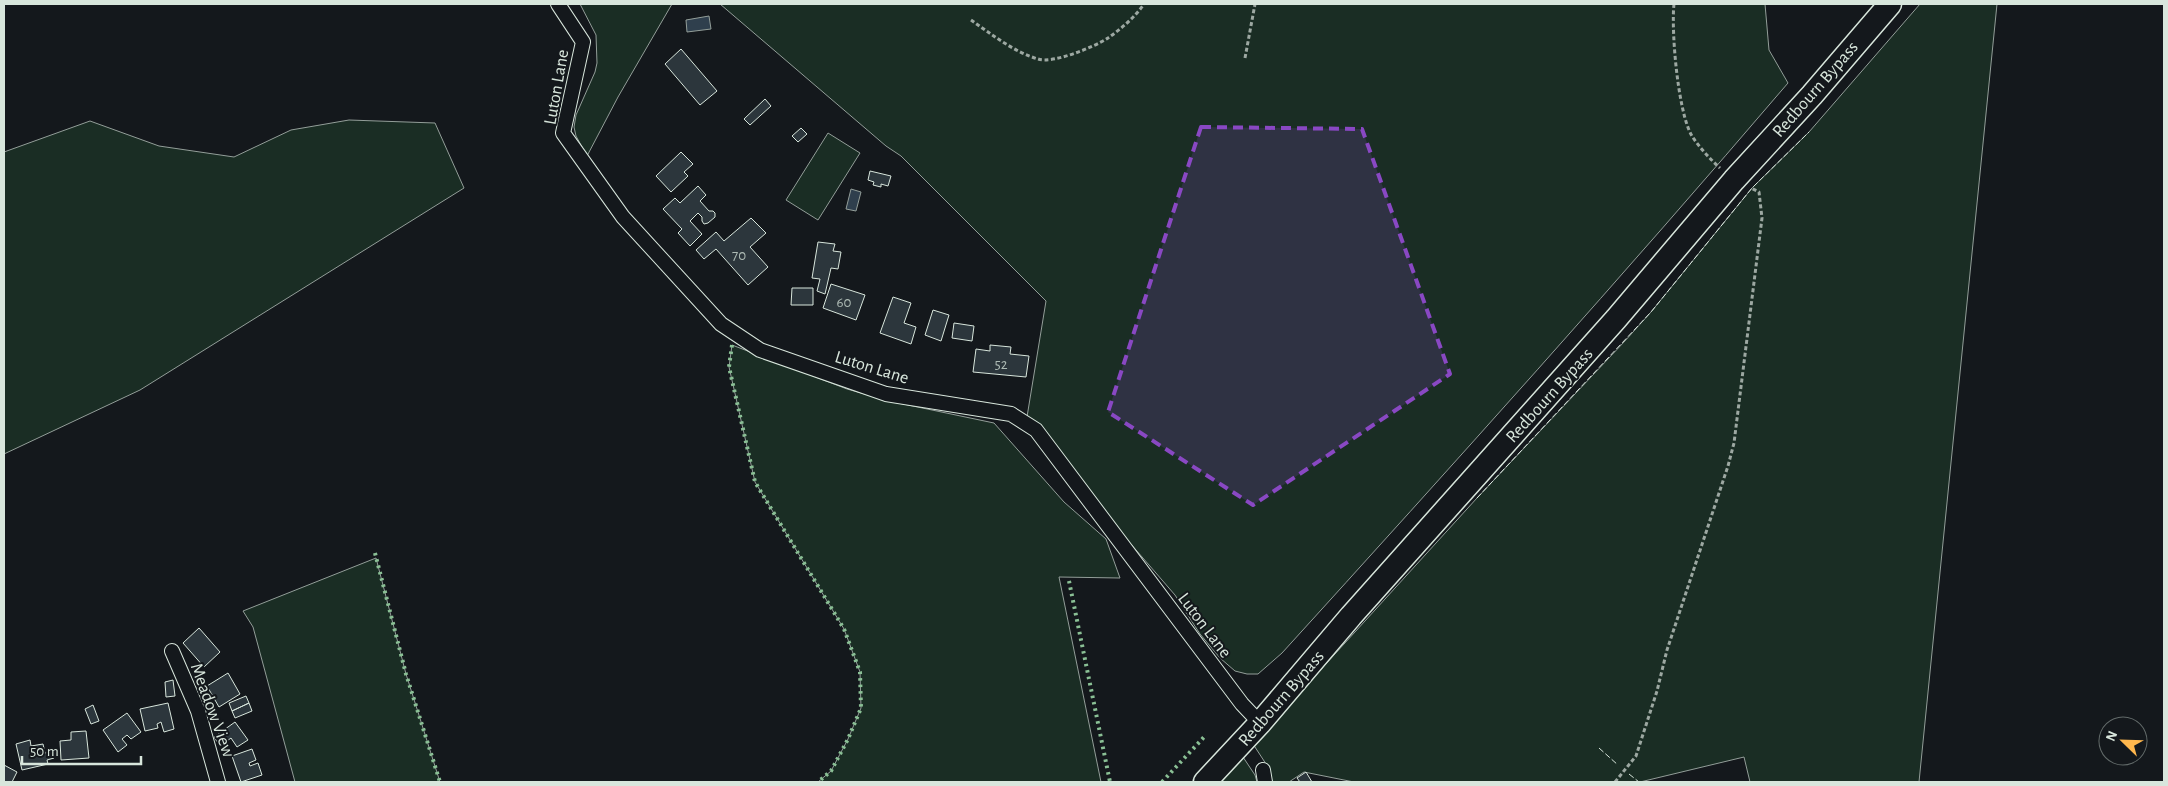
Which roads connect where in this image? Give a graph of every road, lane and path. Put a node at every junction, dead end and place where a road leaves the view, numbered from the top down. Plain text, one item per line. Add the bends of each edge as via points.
1 (558, 4) edge
2 (1144, 4) edge
3 (1255, 4) edge
4 (1674, 4) edge
5 (1890, 4) edge
6 (971, 20) dead end
7 (1245, 58) dead end
8 (1714, 162) dead end
9 (1752, 188) dead end
10 (172, 651) dead end
11 (1260, 723) junction
12 (218, 782) edge
13 (1205, 782) edge
14 (1615, 782) edge

1 - 11 street, Luton Lane via 583,42 563,133 623,217 721,324 760,350 886,394 1011,414 1036,430 1242,704
2 - 6 path via 1137,15 1106,39 1077,52 1040,60
3 - 7 path
4 - 8 path via 1672,17 1677,73 1685,120 1692,136
5 - 11 main road, Redbourn Bypass
9 - 14 path via 1759,192 1762,201 1761,234 1734,443 1636,756
10 - 12 street, Meadow View via 198,711
11 - 13 main road, Redbourn Bypass

